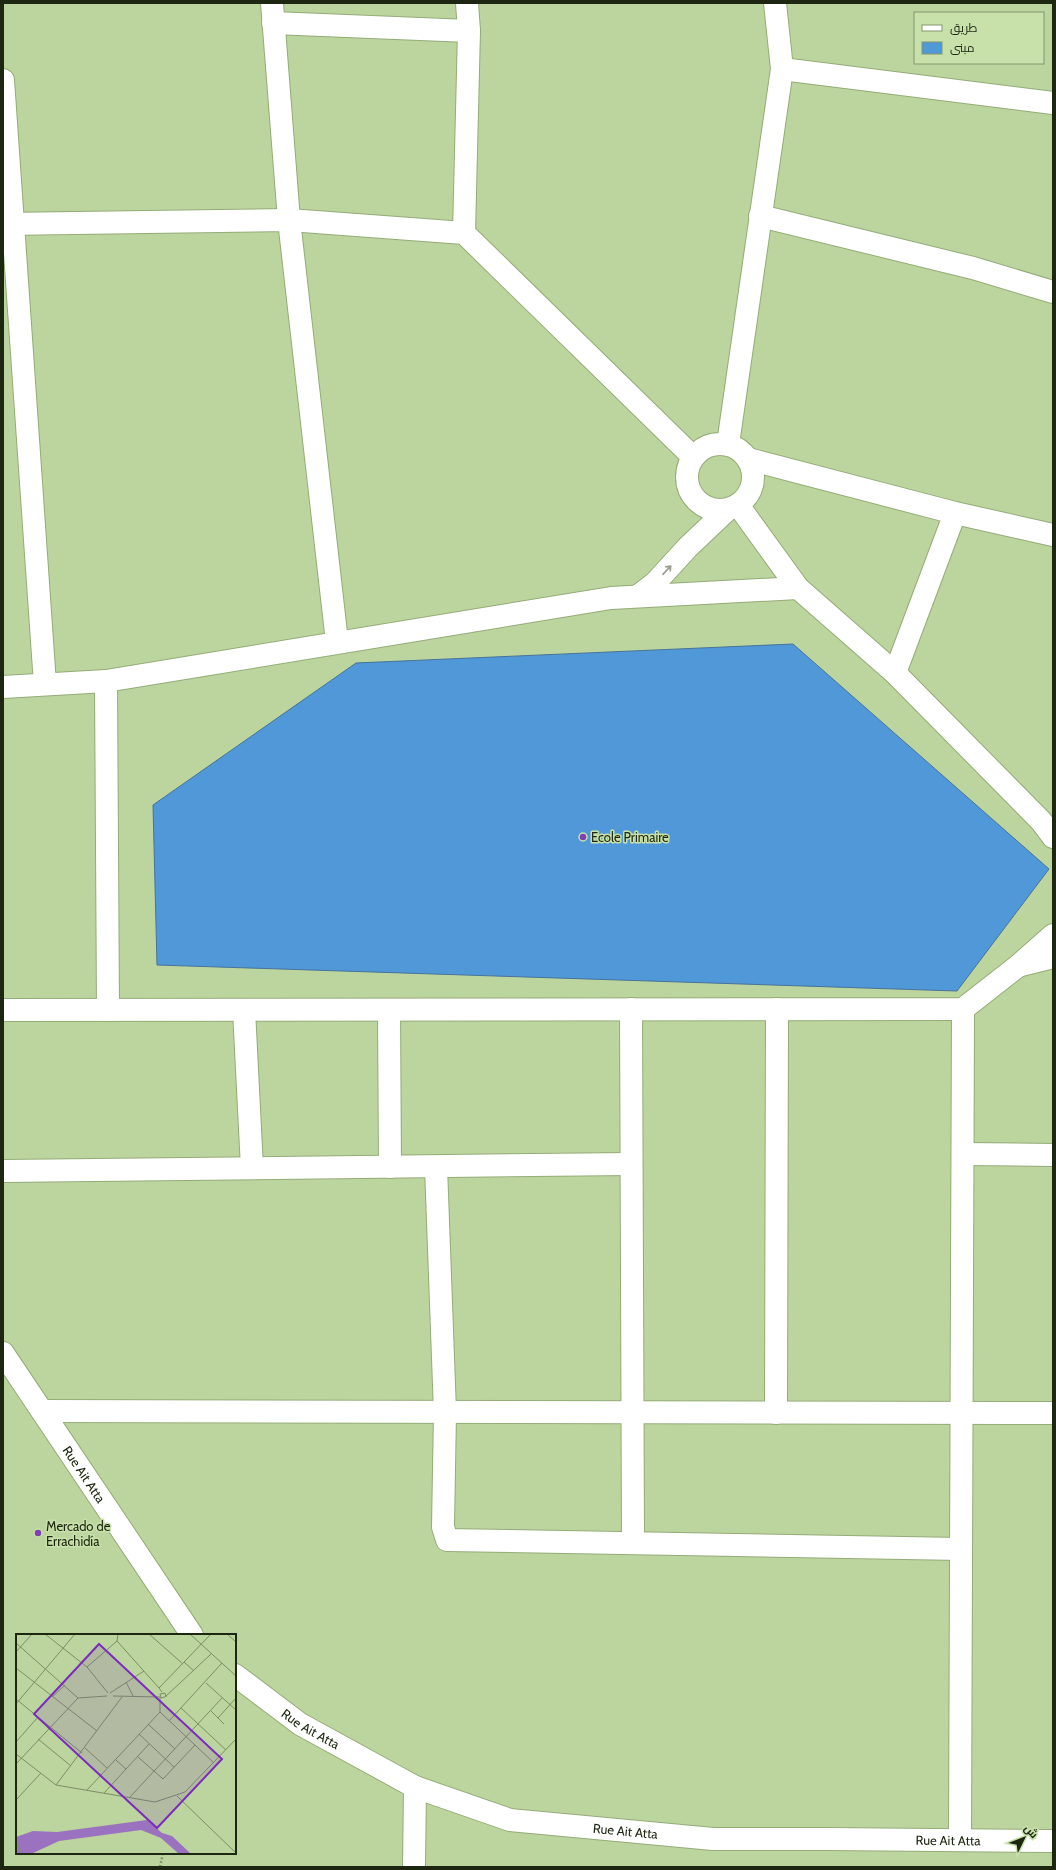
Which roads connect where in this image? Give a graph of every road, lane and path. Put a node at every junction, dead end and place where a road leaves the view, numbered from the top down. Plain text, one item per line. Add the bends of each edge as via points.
1 (468, 3) edge
2 (775, 3) edge
3 (273, 13) edge
4 (469, 31) junction
5 (782, 69) junction
6 (3, 80) edge
7 (1053, 103) edge
8 (760, 216) junction
9 (289, 220) junction
10 (8, 224) edge
11 (464, 233) junction
12 (1053, 292) edge
13 (728, 444) junction
14 (693, 457) junction
15 (748, 459) junction
16 (732, 508) junction
17 (956, 513) junction
18 (1053, 535) edge
19 (798, 588) junction
20 (638, 596) junction
21 (337, 642) junction
22 (895, 673) junction
23 (106, 681) junction
24 (45, 684) junction
25 (3, 687) edge
26 (1049, 829) edge
27 (1053, 935) edge
28 (1053, 958) edge
29 (1018, 966) junction
30 (631, 1009) junction
31 (777, 1009) junction
32 (963, 1009) junction
33 (3, 1010) edge
34 (108, 1010) junction
35 (244, 1010) junction
36 (389, 1010) junction
37 (963, 1154) junction
38 (1053, 1155) edge
39 (632, 1164) junction
40 (436, 1166) junction
41 (390, 1167) junction
42 (252, 1168) junction
43 (3, 1171) edge
44 (3, 1353) edge
45 (42, 1412) junction
46 (445, 1412) junction
47 (632, 1412) junction
48 (776, 1413) junction
49 (961, 1413) junction
50 (1053, 1413) edge
51 (633, 1543) junction
52 (961, 1549) junction
53 (191, 1634) edge
54 (236, 1676) edge
55 (415, 1787) junction
56 (960, 1839) junction
57 (1053, 1841) edge
58 (163, 1854) edge
59 (160, 1867) edge
60 (414, 1867) edge

1 - 4 street
2 - 5 street
3 - 4 street
3 - 9 street
4 - 11 street
5 - 7 street
5 - 8 street
6 - 10 street
8 - 12 street via 972,268
8 - 13 street
9 - 10 street
9 - 11 street
9 - 21 street
10 - 24 street
11 - 14 street
13 - 14 street via 715,444 703,448
13 - 15 street via 740,450
14 - 16 street via 688,468 687,480 697,501 716,510
15 - 16 street via 753,472 753,484 748,496
15 - 17 street
16 - 19 street
20 -> 16 street via 655,583 688,547
17 - 18 street
17 - 22 street
19 - 20 street
19 - 22 street
20 - 21 street via 611,598
21 - 23 street
22 - 26 street
23 - 24 street
23 - 34 street
24 - 25 street
27 - 29 street
28 - 29 street
29 - 32 street
30 - 31 street
30 - 36 street
30 - 39 street
31 - 32 street
31 - 48 street
32 - 37 street
33 - 34 street
34 - 35 street
35 - 36 street
35 - 42 street
36 - 41 street
37 - 38 street
37 - 49 street
39 - 40 street
39 - 47 street
40 - 41 street
40 - 46 street
41 - 42 street
42 - 43 street
44 - 45 street, Rue Ait Atta
45 - 46 street
45 - 53 street, Rue Ait Atta
46 - 47 street
46 - 51 street via 443,1527 447,1540
47 - 48 street
47 - 51 street
48 - 49 street
49 - 50 street
49 - 52 street
51 - 52 street
52 - 56 street
54 - 55 street, Rue Ait Atta via 300,1724
55 - 56 street, Rue Ait Atta via 518,1821 713,1839
55 - 60 street
56 - 57 street, Rue Ait Atta
58 - 59 path

